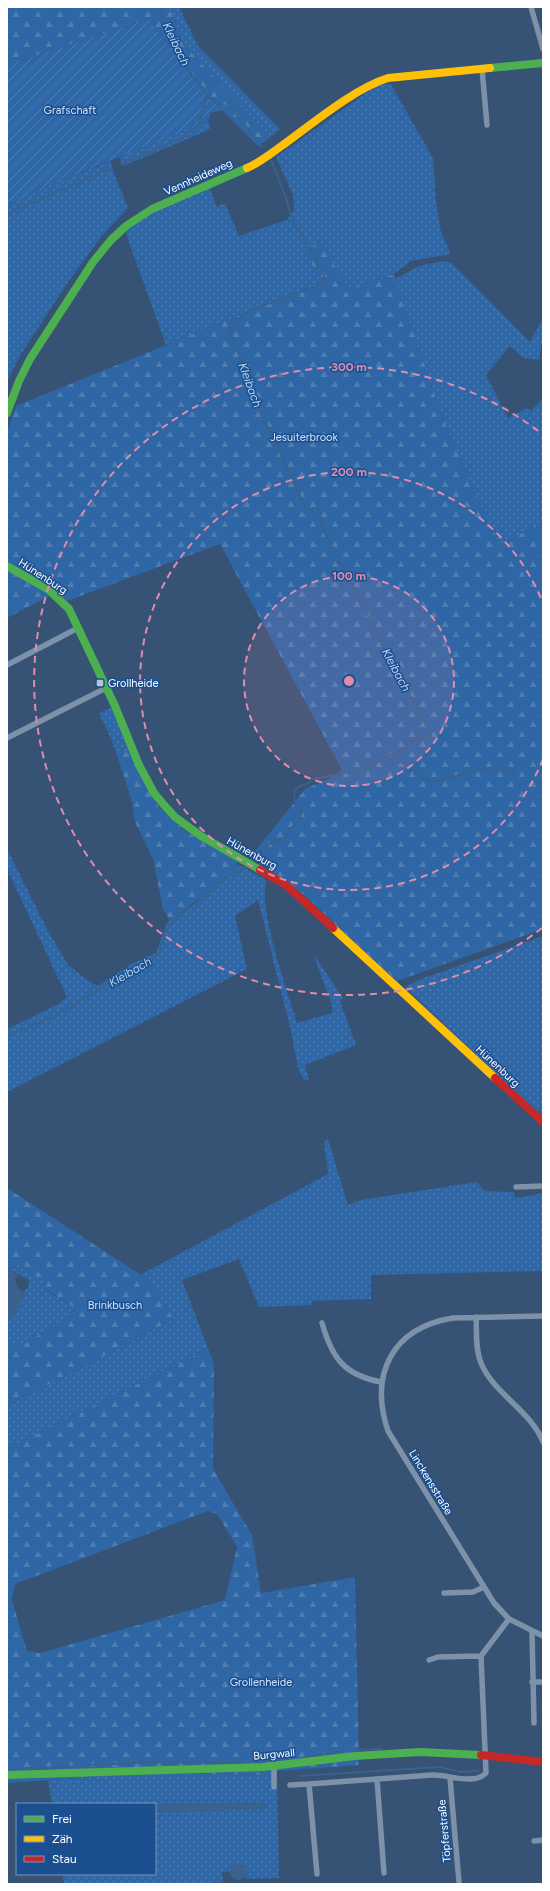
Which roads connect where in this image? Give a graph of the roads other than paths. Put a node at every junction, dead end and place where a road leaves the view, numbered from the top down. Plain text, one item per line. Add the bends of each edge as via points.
1 (531, 7) edge
2 (543, 49) edge
3 (543, 63) edge
4 (482, 69) junction
5 (487, 125) dead end
6 (7, 413) edge
7 (7, 566) edge
8 (78, 628) junction
9 (7, 665) edge
10 (106, 688) junction
11 (7, 738) edge
12 (543, 1122) edge
13 (543, 1186) edge
14 (516, 1187) dead end
15 (543, 1316) edge
16 (476, 1317) junction
17 (322, 1323) dead end
18 (381, 1382) junction
19 (543, 1442) edge
20 (484, 1587) junction
21 (444, 1593) dead end
22 (509, 1619) junction
23 (532, 1631) junction
24 (543, 1636) edge
25 (481, 1656) junction
26 (429, 1660) dead end
27 (532, 1682) junction
28 (543, 1682) edge
29 (534, 1723) dead end
30 (485, 1755) junction
31 (543, 1762) edge
32 (274, 1766) junction
33 (7, 1775) edge
34 (450, 1778) junction
35 (377, 1779) junction
36 (309, 1784) junction
37 (290, 1785) dead end
38 (274, 1787) dead end
39 (543, 1840) edge
40 (534, 1841) dead end
41 (384, 1873) dead end
42 (317, 1874) dead end
43 (458, 1882) dead end

1 - 2 street
3 - 4 street, Vennheideweg
4 - 5 street
4 - 6 street, Vennheideweg via 388,78 375,82 258,162 138,216 111,240 93,262 30,359
7 - 8 street, Hünenburg via 64,602
8 - 9 street
8 - 10 street, Hünenburg
10 - 11 street
10 - 12 street, Hünenburg via 142,770 160,800 174,816 189,829 286,885
13 - 14 street
15 - 16 street, Linckensstraße
16 - 18 street, Linckensstraße via 439,1320 416,1330 402,1340 393,1352
16 - 19 street via 478,1351 485,1372 535,1429
17 - 18 street via 333,1353 342,1365 358,1376
18 - 20 street, Linckensstraße via 382,1414 388,1430
20 - 21 street via 473,1592
20 - 22 street, Linckensstraße
22 - 23 street, Linckensstraße
22 - 25 street
23 - 24 street, Linckensstraße
23 - 27 street
25 - 26 street via 438,1657
25 - 30 street
27 - 28 street
27 - 29 street
30 - 31 street, Burgwall
30 - 32 street, Burgwall via 420,1752 355,1756
30 - 34 street via 486,1773 482,1776
32 - 33 street, Burgwall
32 - 38 street
34 - 35 street via 432,1774
34 - 43 street, Töpferstraße
35 - 36 street
35 - 41 street
36 - 37 street
36 - 42 street
39 - 40 street

